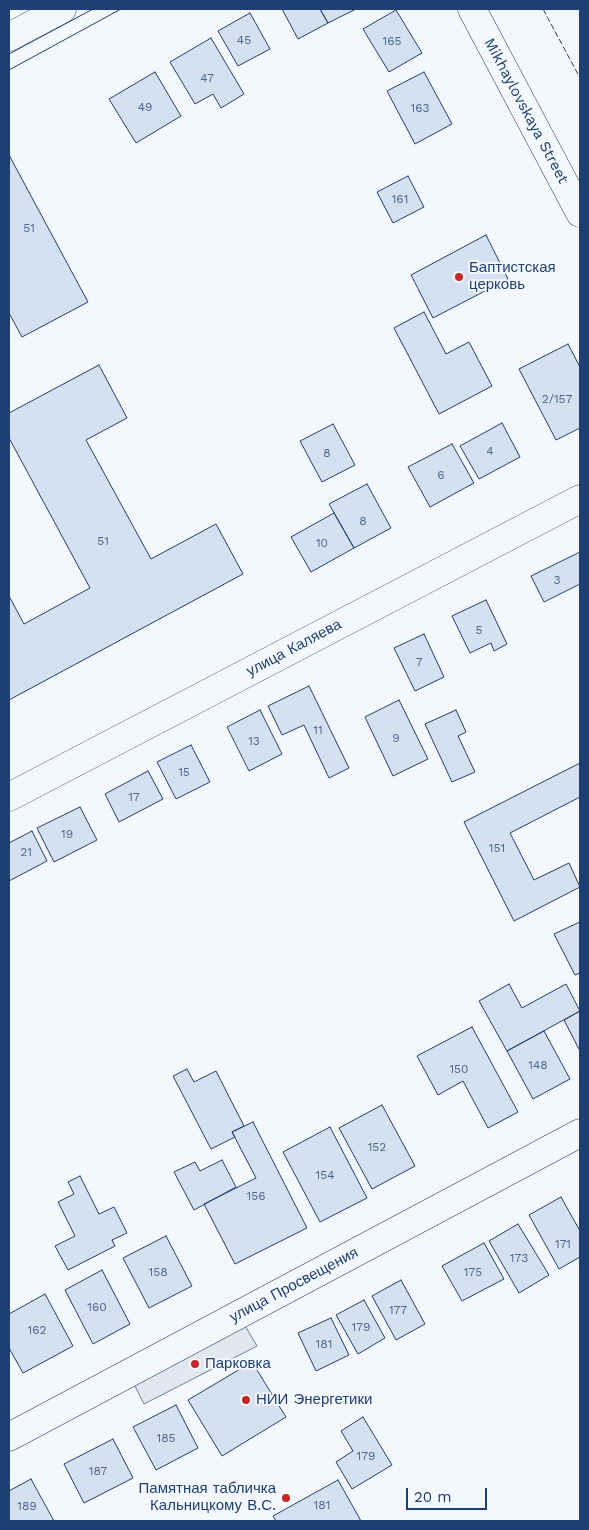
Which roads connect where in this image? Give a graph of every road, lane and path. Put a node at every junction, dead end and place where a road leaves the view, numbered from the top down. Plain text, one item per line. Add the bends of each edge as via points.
1 (62, 9) edge
2 (472, 9) edge
3 (9, 37) edge
4 (580, 213) edge
5 (580, 499) edge
6 (9, 797) edge
7 (580, 1133) edge
8 (9, 1437) edge

1 - 3 street
2 - 4 street, Mikhaylovskaya Street
5 - 6 street, улица Каляева
7 - 8 street, улица Просвещения

